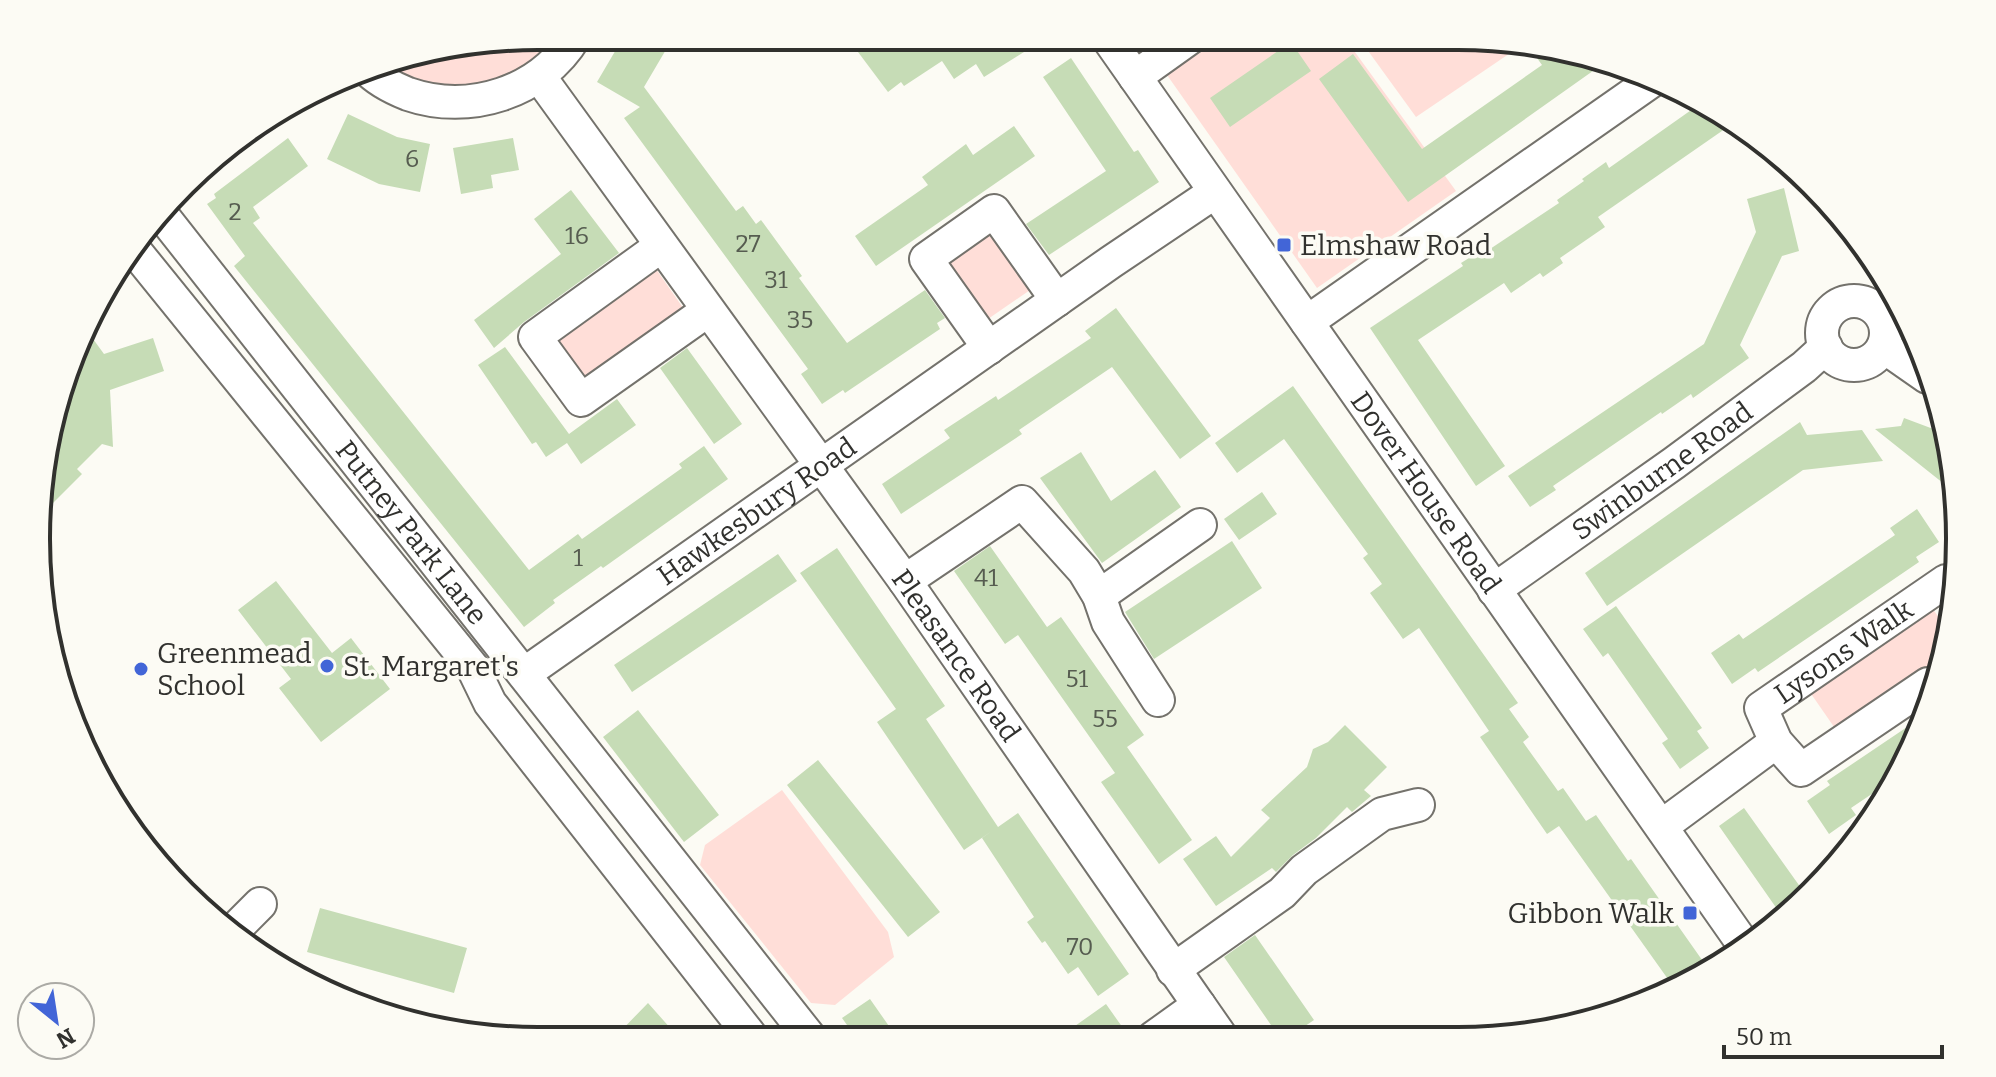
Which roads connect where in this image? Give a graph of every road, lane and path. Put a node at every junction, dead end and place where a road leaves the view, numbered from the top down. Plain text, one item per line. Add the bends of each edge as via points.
1 (566, 50) edge
2 (1116, 50) edge
3 (1173, 50) edge
4 (539, 76) junction
5 (378, 77) edge
6 (1135, 77) junction
7 (1643, 87) edge
8 (1215, 192) junction
9 (167, 221) edge
10 (661, 246) junction
11 (140, 256) edge
12 (1057, 300) junction
13 (707, 311) junction
14 (1307, 322) junction
15 (1826, 347) junction
16 (1884, 347) junction
17 (989, 348) junction
18 (1915, 369) edge
19 (820, 466) junction
20 (1200, 525) dead end
21 (905, 581) junction
22 (1944, 582) edge
23 (1494, 590) junction
24 (1099, 596) junction
25 (524, 674) junction
26 (1922, 688) edge
27 (1158, 700) dead end
28 (1776, 742) junction
29 (1418, 805) dead end
30 (1662, 826) junction
31 (260, 904) dead end
32 (239, 925) edge
33 (1739, 938) edge
34 (1173, 970) junction
35 (1199, 1005) junction
36 (744, 1027) edge
37 (802, 1027) edge
38 (1168, 1027) edge
39 (1214, 1027) edge

1 - 4 street
2 - 6 street, Dover House Road
3 - 6 street
4 - 5 street via 511,92 451,103 395,89
4 - 10 street, Pleasance Road
6 - 8 street, Dover House Road
7 - 14 street
8 - 12 street, Hawkesbury Road
8 - 14 street, Dover House Road
9 - 25 street, Putney Park Lane
10 - 13 street, Pleasance Road
10 - 13 street via 535,337 581,400
11 - 36 street, Putney Park Lane via 473,668 490,703
12 - 17 street, Hawkesbury Road
12 - 17 street via 994,211 926,259
13 - 19 street, Pleasance Road
14 - 23 street, Dover House Road
15 - 16 street via 1839,361 1859,365
15 - 16 street via 1827,316 1853,301 1880,315
15 - 23 street, Swinburne Road
16 - 18 street
17 - 19 street, Hawkesbury Road
19 - 21 street, Pleasance Road
19 - 25 street, Hawkesbury Road
20 - 24 street
21 - 24 street via 1022,502 1084,571
21 - 34 street, Pleasance Road
22 - 28 street, Lysons Walk via 1761,708
23 - 30 street, Dover House Road
24 - 27 street via 1108,622
25 - 37 street, Putney Park Lane
26 - 28 street, Lysons Walk via 1801,770
28 - 30 street, Lysons Walk
29 - 34 street via 1382,814
30 - 33 street, Dover House Road
31 - 32 street
34 - 35 street, Pleasance Road
35 - 38 street
35 - 39 street, Pleasance Road

